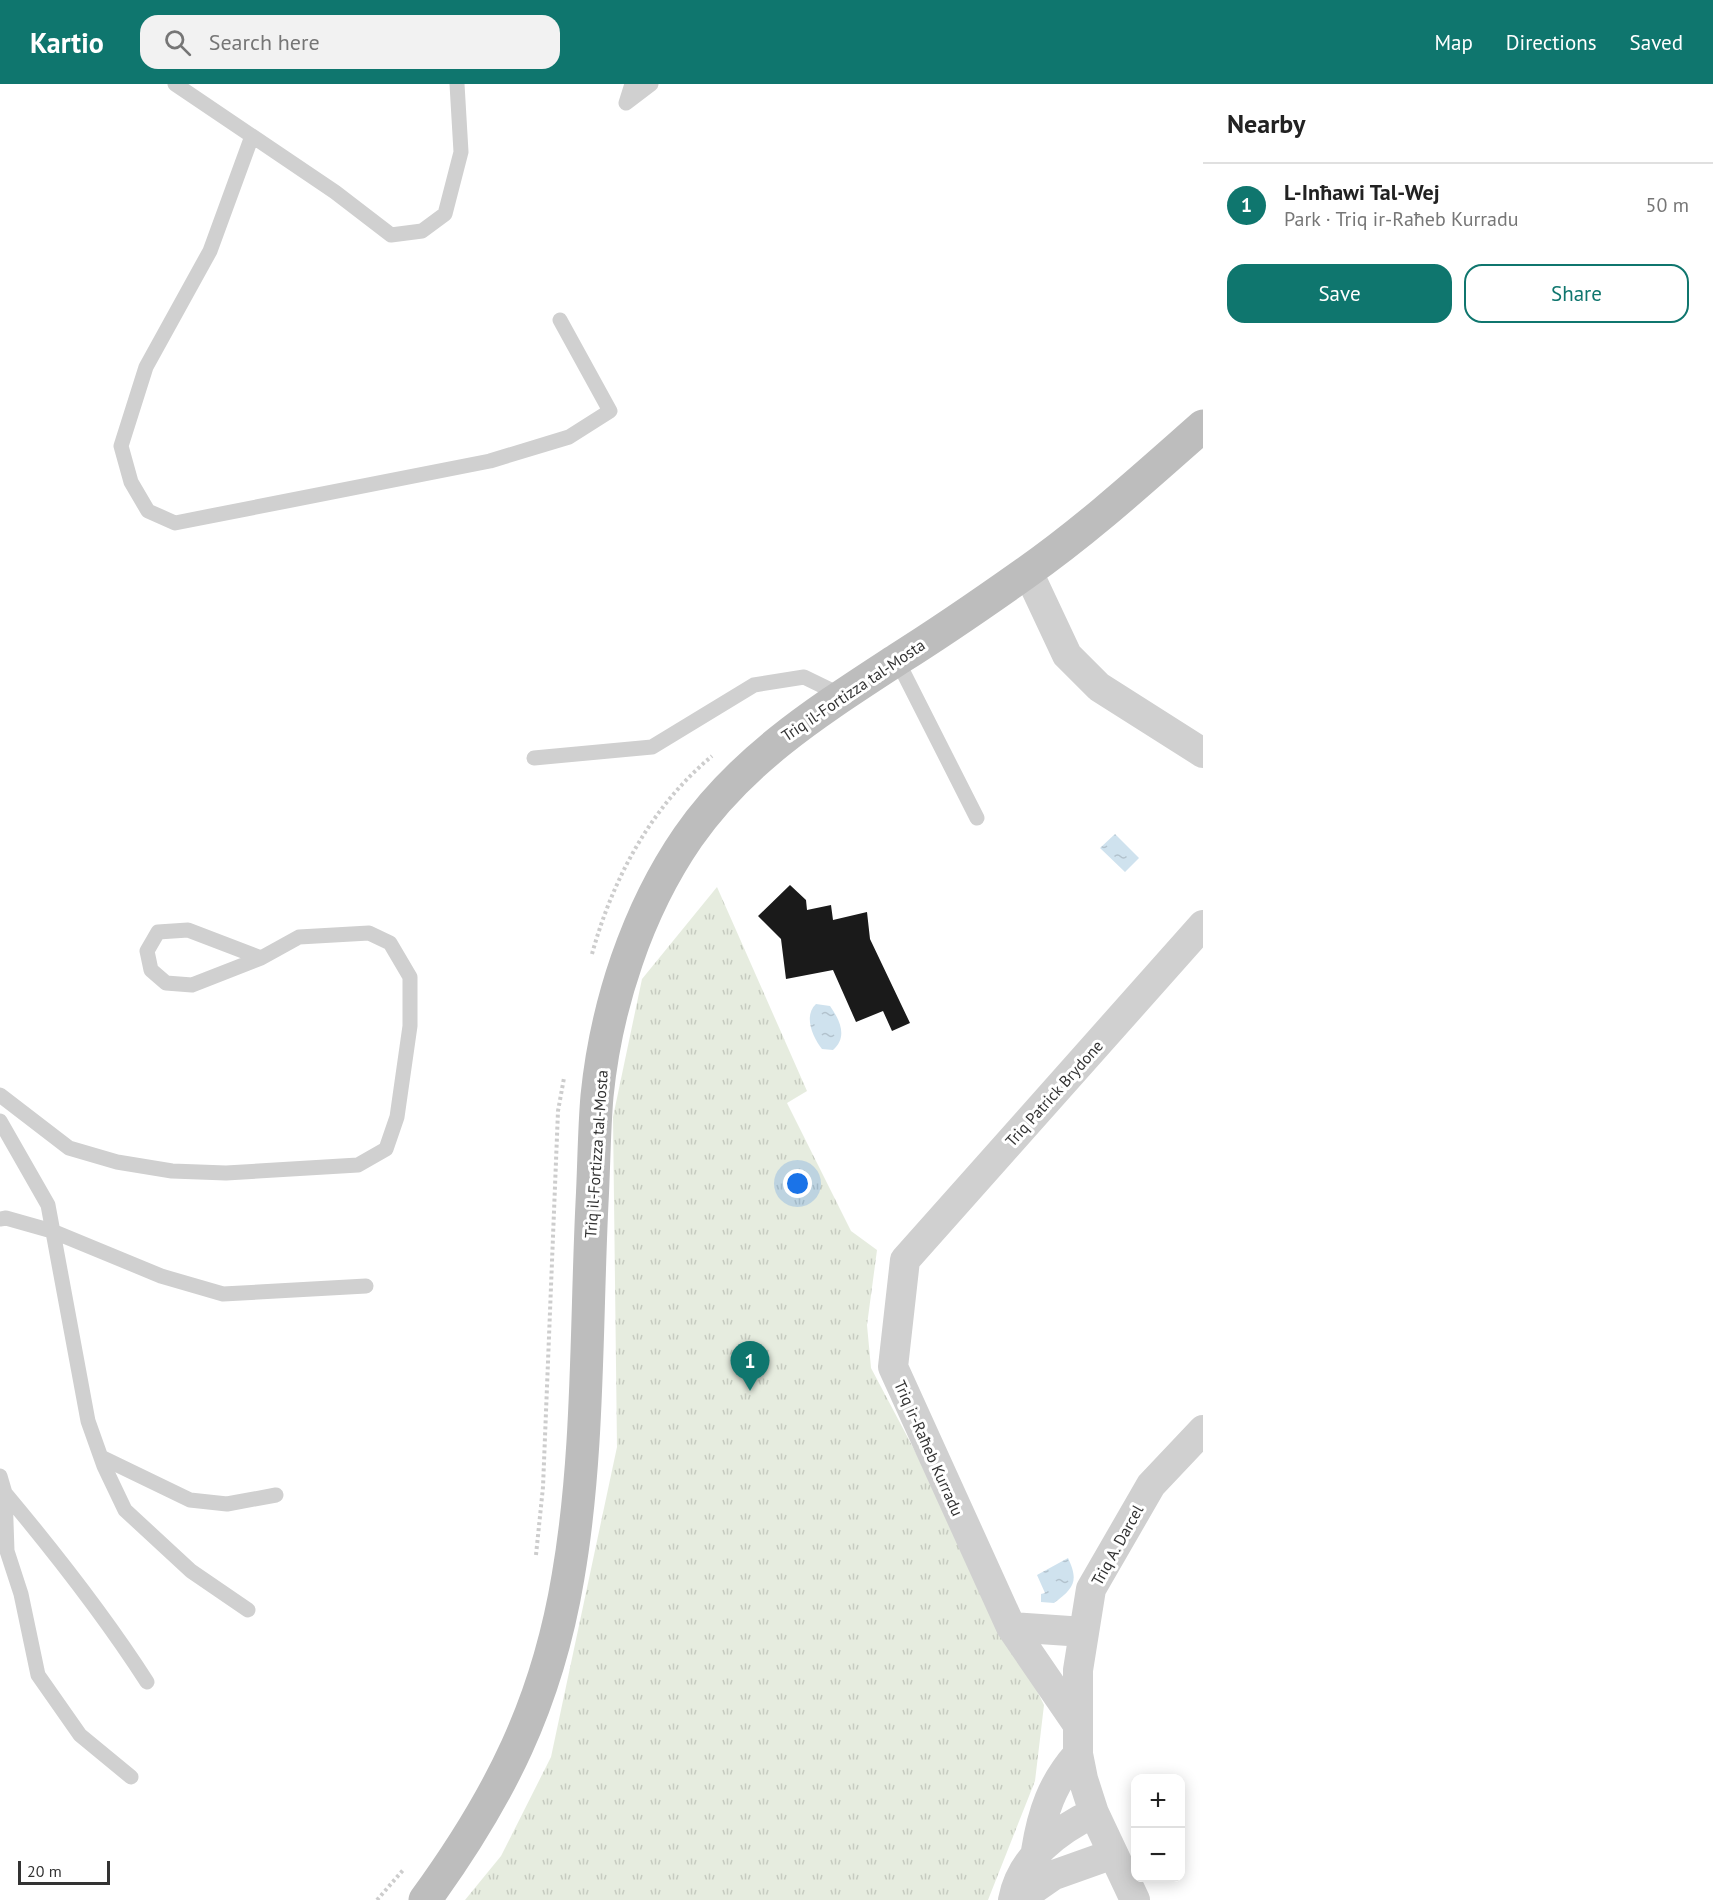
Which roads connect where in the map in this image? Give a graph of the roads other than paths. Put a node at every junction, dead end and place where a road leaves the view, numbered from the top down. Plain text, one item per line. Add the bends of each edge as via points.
1 (175, 84) edge
2 (457, 84) edge
3 (632, 84) edge
4 (651, 84) edge
5 (252, 136) junction
6 (560, 320) dead end
7 (1203, 426) edge
8 (1028, 572) junction
9 (897, 660) junction
10 (841, 695) junction
11 (1203, 753) edge
12 (534, 758) dead end
13 (977, 818) dead end
14 (1203, 925) edge
15 (261, 958) junction
16 (0, 1095) edge
17 (0, 1121) edge
18 (0, 1220) edge
19 (52, 1231) junction
20 (905, 1260) joint
21 (366, 1286) dead end
22 (1203, 1430) edge
23 (101, 1457) junction
24 (0, 1476) edge
25 (5, 1494) junction
26 (276, 1494) dead end
27 (248, 1610) dead end
28 (1011, 1627) junction
29 (1084, 1632) junction
30 (147, 1682) dead end
31 (1078, 1739) junction
32 (131, 1777) dead end
33 (1094, 1813) junction
34 (1036, 1851) junction
35 (1113, 1854) junction
36 (1014, 1899) edge
37 (425, 1900) edge
38 (1135, 1900) edge

1 - 5 lane
2 - 5 lane via 461,152 445,214 422,231 391,235
3 - 4 lane via 626,103
5 - 6 lane via 210,251 146,366 122,446 131,482 148,511 176,523 490,461 569,438 610,411
7 - 8 main road, Triq il-Fortizza tal-Mosta
8 - 9 main road, Triq il-Fortizza tal-Mosta
8 - 11 street via 1067,654 1099,687
9 - 10 main road, Triq il-Fortizza tal-Mosta
9 - 13 lane
10 - 12 lane via 804,678 754,685 652,747
10 - 37 main road, Triq il-Fortizza tal-Mosta via 749,765 689,836 661,883 625,968 607,1030 597,1094 576,1512 556,1638 537,1702 512,1762 487,1810
14 - 20 street, Triq Patrick Brydone
15 - 15 lane via 188,930 158,932 147,951 150,970 166,983 192,985
15 - 16 lane via 299,937 369,933 390,942 410,977 410,1026 397,1117 386,1149 358,1165 226,1173 172,1171 117,1162 69,1148
17 - 19 lane via 48,1205
18 - 19 lane via 6,1218
19 - 21 lane via 161,1276 223,1294
19 - 23 lane via 88,1422
20 - 28 street, Triq ir-Raħeb Kurradu via 893,1367
22 - 29 street, Triq A. Darcel via 1151,1485 1091,1589
23 - 26 lane via 190,1500 226,1504
23 - 27 lane via 125,1510 191,1571
24 - 25 lane
25 - 30 lane via 60,1559
25 - 32 lane via 7,1551 21,1594 38,1675 80,1734
28 - 29 street
28 - 31 street, Triq ir-Raħeb Kurradu
29 - 31 street, Triq A. Darcel via 1078,1670
31 - 33 street, Triq ir-Raħeb Kurradu
31 - 34 street via 1041,1822
33 - 34 street
33 - 35 street, Triq ir-Raħeb Kurradu
34 - 36 street via 1014,1889
35 - 36 street via 1054,1875
35 - 38 street, Triq ir-Raħeb Kurradu

